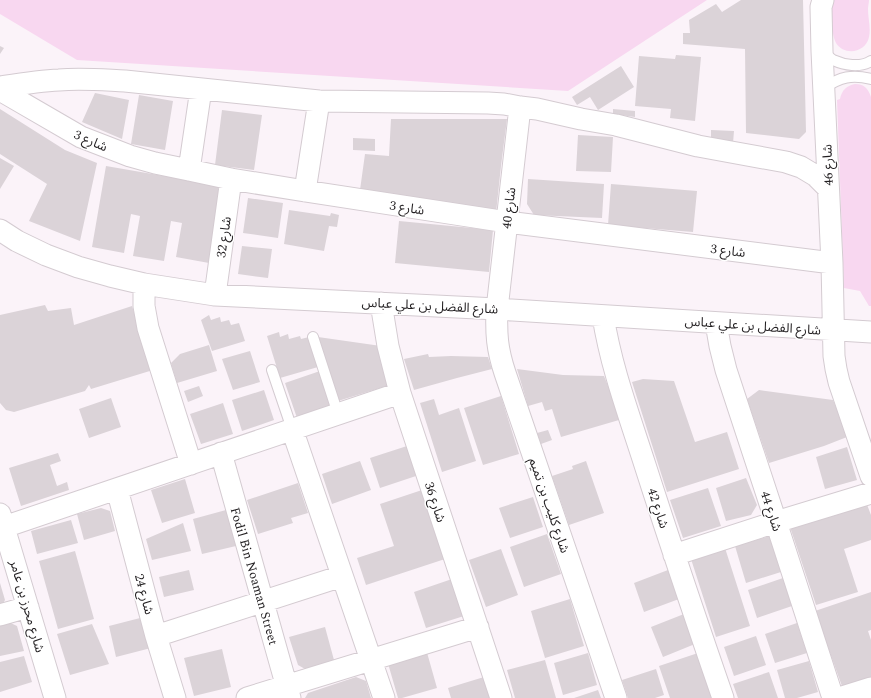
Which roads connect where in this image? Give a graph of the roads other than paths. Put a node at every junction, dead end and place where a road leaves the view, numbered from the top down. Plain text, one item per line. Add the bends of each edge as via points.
1 (823, 0) edge
2 (822, 52) junction
3 (871, 61) edge
4 (871, 79) edge
5 (824, 88) junction
6 (0, 89) edge
7 (201, 89) junction
8 (319, 101) junction
9 (520, 107) junction
10 (189, 170) junction
11 (232, 179) junction
12 (828, 188) junction
13 (305, 191) junction
14 (507, 222) junction
15 (6, 238) edge
16 (832, 262) junction
17 (144, 284) junction
18 (214, 295) junction
19 (381, 303) junction
20 (497, 309) junction
21 (602, 316) junction
22 (716, 323) junction
23 (834, 330) junction
24 (871, 332) edge
25 (313, 337) dead end
26 (272, 370) dead end
27 (400, 392) junction
28 (338, 414) junction
29 (292, 429) junction
30 (221, 453) junction
31 (191, 464) junction
32 (871, 476) edge
33 (117, 489) junction
34 (871, 493) edge
35 (2, 520) edge
36 (776, 522) junction
37 (674, 555) junction
38 (342, 576) junction
39 (263, 602) junction
40 (28, 607) junction
41 (0, 615) edge
42 (478, 628) junction
43 (156, 636) junction
44 (371, 660) junction
45 (871, 688) edge
46 (288, 692) edge
47 (54, 698) edge
48 (175, 698) edge
49 (247, 698) edge
50 (384, 698) edge
51 (501, 698) edge
52 (616, 698) edge
53 (723, 698) edge
54 (833, 698) edge
55 (839, 698) edge

1 - 2 street, شارع 46
2 - 3 lane via 844,63 856,65
2 - 5 street, شارع 46
4 - 5 lane via 852,76 832,82
5 - 12 street, شارع 46
6 - 7 street via 28,82 92,79
6 - 10 street, شارع 3 via 81,137 130,156
7 - 8 street
7 - 10 street
8 - 9 street via 488,103
8 - 13 street
9 - 12 street via 616,125 698,146 786,162 816,176
9 - 14 street, شارع 40
10 - 11 street, شارع 3
11 - 13 street, شارع 3
11 - 18 street, شارع 32
12 - 16 street, شارع 46
13 - 14 street, شارع 3
14 - 16 street, شارع 3
14 - 20 street, شارع 40
15 - 17 street, شارع الفضل بن علي عباس via 78,267
16 - 23 street, شارع 46
17 - 18 street, شارع الفضل بن علي عباس
17 - 31 street via 148,328
18 - 19 street, شارع الفضل بن علي عباس
19 - 20 street, شارع الفضل بن علي عباس
19 - 27 street, شارع 36 via 388,346
20 - 21 street, شارع الفضل بن علي عباس
20 - 52 street, شارع كليب بن تميم via 497,341 503,368
21 - 22 street, شارع الفضل بن علي عباس
21 - 37 street, شارع 42 via 612,362
22 - 23 street, شارع الفضل بن علي عباس
22 - 36 street, شارع 44 via 726,370
23 - 24 street, شارع الفضل بن علي عباس
23 - 32 street, شارع 46 via 836,369
25 - 28 lane
26 - 29 lane
27 - 28 street
27 - 42 street, شارع 36
28 - 29 street
29 - 30 street
29 - 38 street
30 - 31 street
30 - 39 street, Fodil Bin Noaman Street
31 - 33 street
33 - 35 street
33 - 43 street, شارع 24
34 - 36 street
35 - 40 street, شارع محرز بن عامر
36 - 37 street
36 - 54 street, شارع 44
37 - 53 street, شارع 42
38 - 39 street
38 - 44 street
39 - 43 street
39 - 46 street, Fodil Bin Noaman Street
40 - 41 street
40 - 47 street, شارع محرز بن عامر
42 - 44 street
42 - 51 street, شارع 36
43 - 48 street, شارع 24
44 - 46 street
44 - 50 street
45 - 55 street
46 - 49 street

